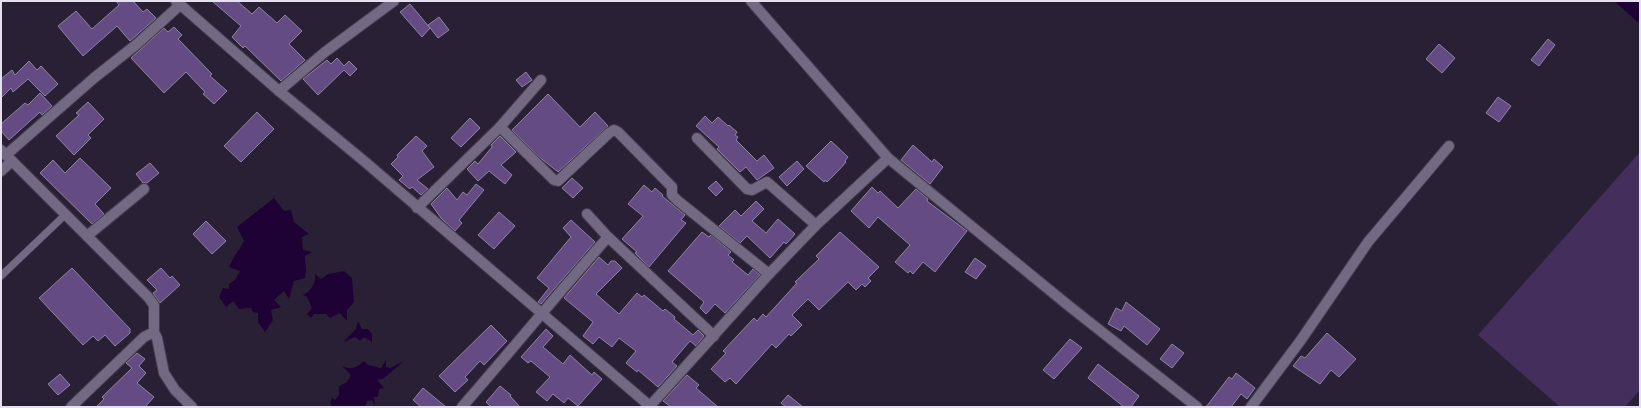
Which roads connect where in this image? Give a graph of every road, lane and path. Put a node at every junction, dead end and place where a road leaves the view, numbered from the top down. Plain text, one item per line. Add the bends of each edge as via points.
1 (394, 1) edge
2 (751, 1) edge
3 (178, 3) edge
4 (541, 80) dead end
5 (279, 91) junction
6 (500, 127) junction
7 (697, 138) dead end
8 (1449, 146) dead end
9 (6, 155) edge
10 (888, 158) junction
11 (1, 171) edge
12 (144, 189) dead end
13 (417, 208) junction
14 (66, 214) junction
15 (586, 214) dead end
16 (816, 225) junction
17 (87, 236) junction
18 (608, 238) junction
19 (769, 274) junction
20 (1, 276) edge
21 (543, 314) junction
22 (154, 332) junction
23 (714, 336) junction
24 (71, 407) edge
25 (192, 407) edge
26 (462, 407) edge
27 (650, 407) edge
28 (1197, 407) edge
29 (1251, 407) edge

1 - 5 street via 340,40
2 - 10 street
3 - 5 street
3 - 9 street via 137,44
4 - 6 street
5 - 13 street
6 - 13 street
6 - 19 street via 558,181 609,133 614,130 618,132 672,187 672,195 678,201
7 - 16 street via 747,190 767,182
8 - 29 street via 1368,242 1301,340
9 - 11 street
9 - 14 street
10 - 16 street
10 - 28 street
12 - 17 street
13 - 21 street
14 - 17 street
14 - 20 lane
15 - 18 street
16 - 19 street
17 - 22 street via 154,305
18 - 21 street
18 - 23 street
19 - 23 street
21 - 26 street
21 - 27 street
22 - 24 street via 144,337
22 - 25 street via 158,338 162,364 168,380
23 - 27 street

